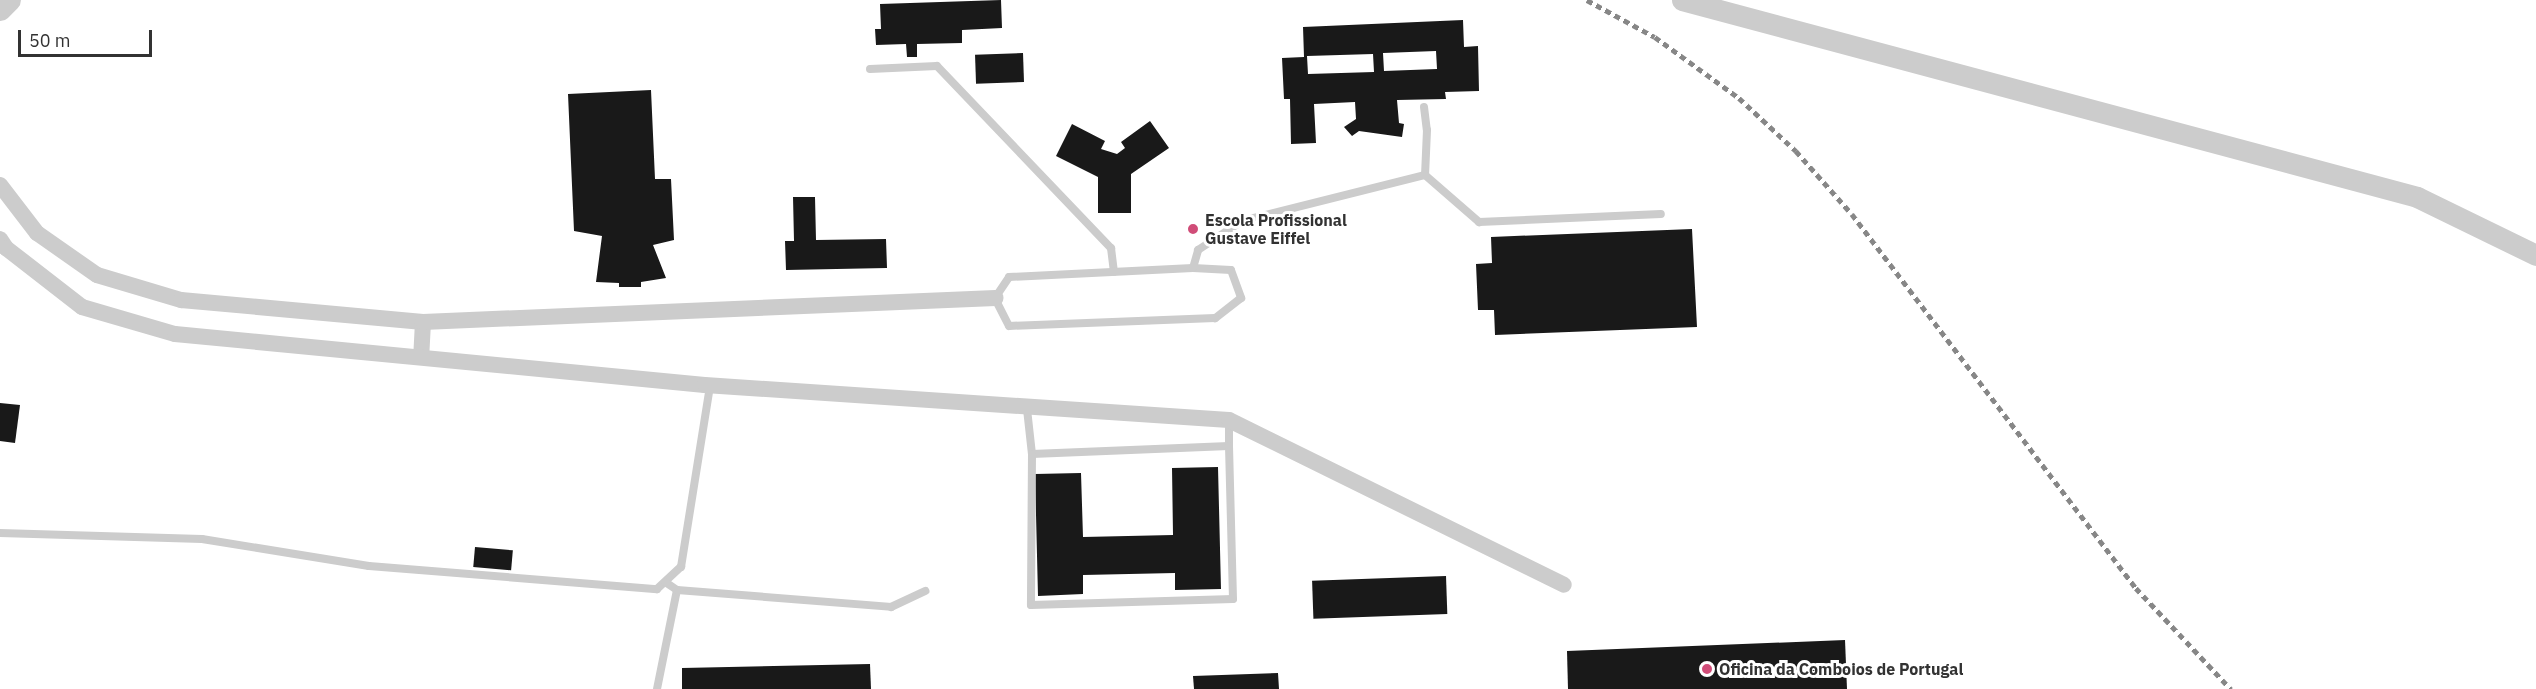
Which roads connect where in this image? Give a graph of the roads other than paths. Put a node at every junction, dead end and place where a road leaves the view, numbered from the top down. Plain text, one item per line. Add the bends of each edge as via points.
1 (10, 0) edge
2 (1682, 0) edge
3 (0, 10) edge
4 (870, 69) dead end
5 (1424, 107) dead end
6 (1425, 175) junction
7 (0, 185) edge
8 (1661, 214) dead end
9 (0, 239) edge
10 (2536, 255) edge
11 (1193, 268) junction
12 (1114, 272) junction
13 (995, 298) junction
14 (423, 322) junction
15 (421, 357) junction
16 (710, 386) junction
17 (1027, 410) junction
18 (1229, 420) junction
19 (1228, 446) junction
20 (1032, 454) junction
21 (0, 533) edge
22 (665, 582) junction
23 (1564, 585) dead end
24 (677, 590) junction
25 (926, 591) dead end
26 (657, 689) edge

1 - 3 street
2 - 10 street via 2417,197
4 - 12 lane via 937,66 1111,248
5 - 6 lane
6 - 8 lane via 1479,222
6 - 11 lane via 1242,220 1197,250
7 - 14 street via 37,233 98,275 181,300
9 - 15 street via 6,248 82,307 175,334
11 - 12 lane
11 - 13 lane via 1231,270 1241,298 1215,318 1009,326
12 - 13 lane via 1009,277
13 - 14 street
14 - 15 street
15 - 16 street
16 - 17 street
16 - 22 lane via 681,567
17 - 18 street
17 - 20 lane
18 - 19 lane
18 - 23 street
19 - 20 lane
19 - 20 lane via 1233,599 1031,605
21 - 22 lane via 202,539 369,566 657,589
22 - 24 lane
24 - 25 lane via 891,607
24 - 26 lane

